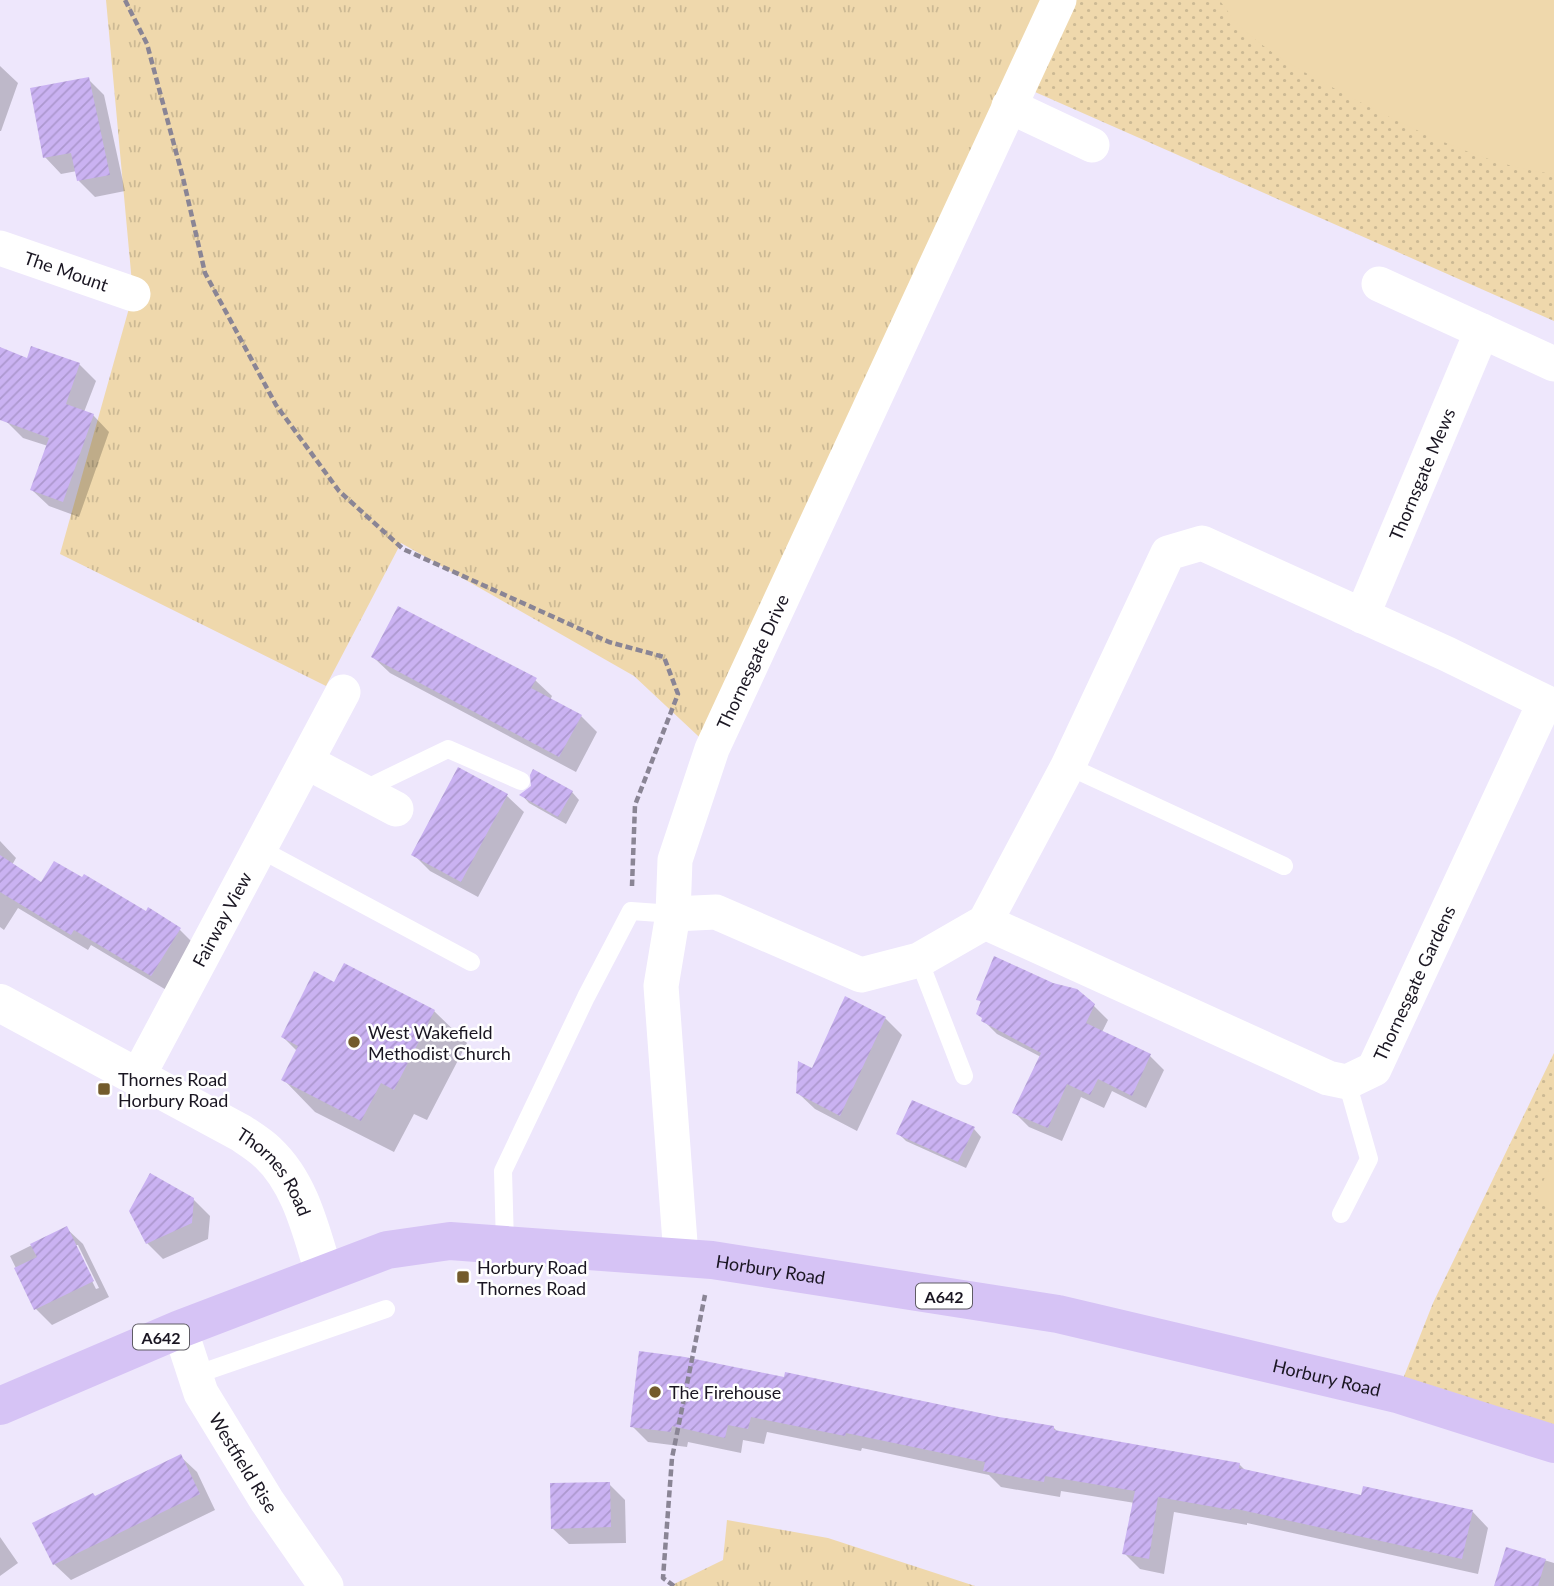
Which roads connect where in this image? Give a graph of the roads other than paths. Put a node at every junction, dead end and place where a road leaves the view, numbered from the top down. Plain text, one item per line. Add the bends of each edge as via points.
1 (1059, 0) edge
2 (1009, 106) junction
3 (1092, 145) dead end
4 (0, 248) edge
5 (1379, 284) dead end
6 (133, 294) dead end
7 (1482, 331) junction
8 (1554, 364) edge
9 (1362, 616) junction
10 (343, 692) dead end
11 (1549, 692) edge
12 (307, 762) junction
13 (1068, 766) junction
14 (521, 781) dead end
15 (362, 791) junction
16 (396, 809) dead end
17 (260, 849) junction
18 (1284, 866) dead end
19 (673, 914) junction
20 (985, 922) junction
21 (919, 960) junction
22 (471, 961) dead end
23 (0, 1003) edge
24 (964, 1076) dead end
25 (137, 1078) junction
26 (1347, 1082) junction
27 (1341, 1214) dead end
28 (505, 1244) junction
29 (696, 1258) junction
30 (324, 1273) junction
31 (386, 1309) dead end
32 (180, 1329) junction
33 (195, 1375) junction
34 (0, 1406) edge
35 (1554, 1444) edge
36 (326, 1586) edge

1 - 2 street, Thornesgate Drive
2 - 3 street
2 - 19 street, Thornesgate Drive via 712,749 675,860
4 - 6 street, The Mount
5 - 7 street
7 - 8 street
7 - 9 street, Thornsgate Mews
9 - 11 street, Thornesgate Gardens
9 - 13 street, Thornesgate Gardens via 1202,542 1168,552
10 - 12 street, Fairway View
11 - 26 street, Thornesgate Gardens via 1374,1069
12 - 15 street
12 - 17 street, Fairway View
13 - 18 lane
13 - 20 street, Thornesgate Gardens
14 - 15 lane via 448,749
15 - 16 street
17 - 22 lane
17 - 25 street, Fairway View
19 - 21 street via 716,912 861,975
19 - 28 lane via 631,911 586,997 503,1171
19 - 29 street, Thornesgate Drive via 661,986
20 - 21 street
20 - 26 street via 1328,1078
21 - 24 lane
23 - 25 street, Thornes Road
25 - 30 street, Thornes Road via 241,1133 269,1153 306,1214
26 - 27 lane via 1369,1159
28 - 29 highway, Horbury Road / A642
28 - 30 highway, Horbury Road / A642 via 450,1241 387,1250
29 - 35 highway, Horbury Road / A642 via 1058,1314 1397,1394
30 - 32 highway, Horbury Road / A642
31 - 33 lane
32 - 33 street, Westfield Rise
32 - 34 highway, Horbury Road / A642
33 - 36 street, Westfield Rise via 201,1393 267,1501

